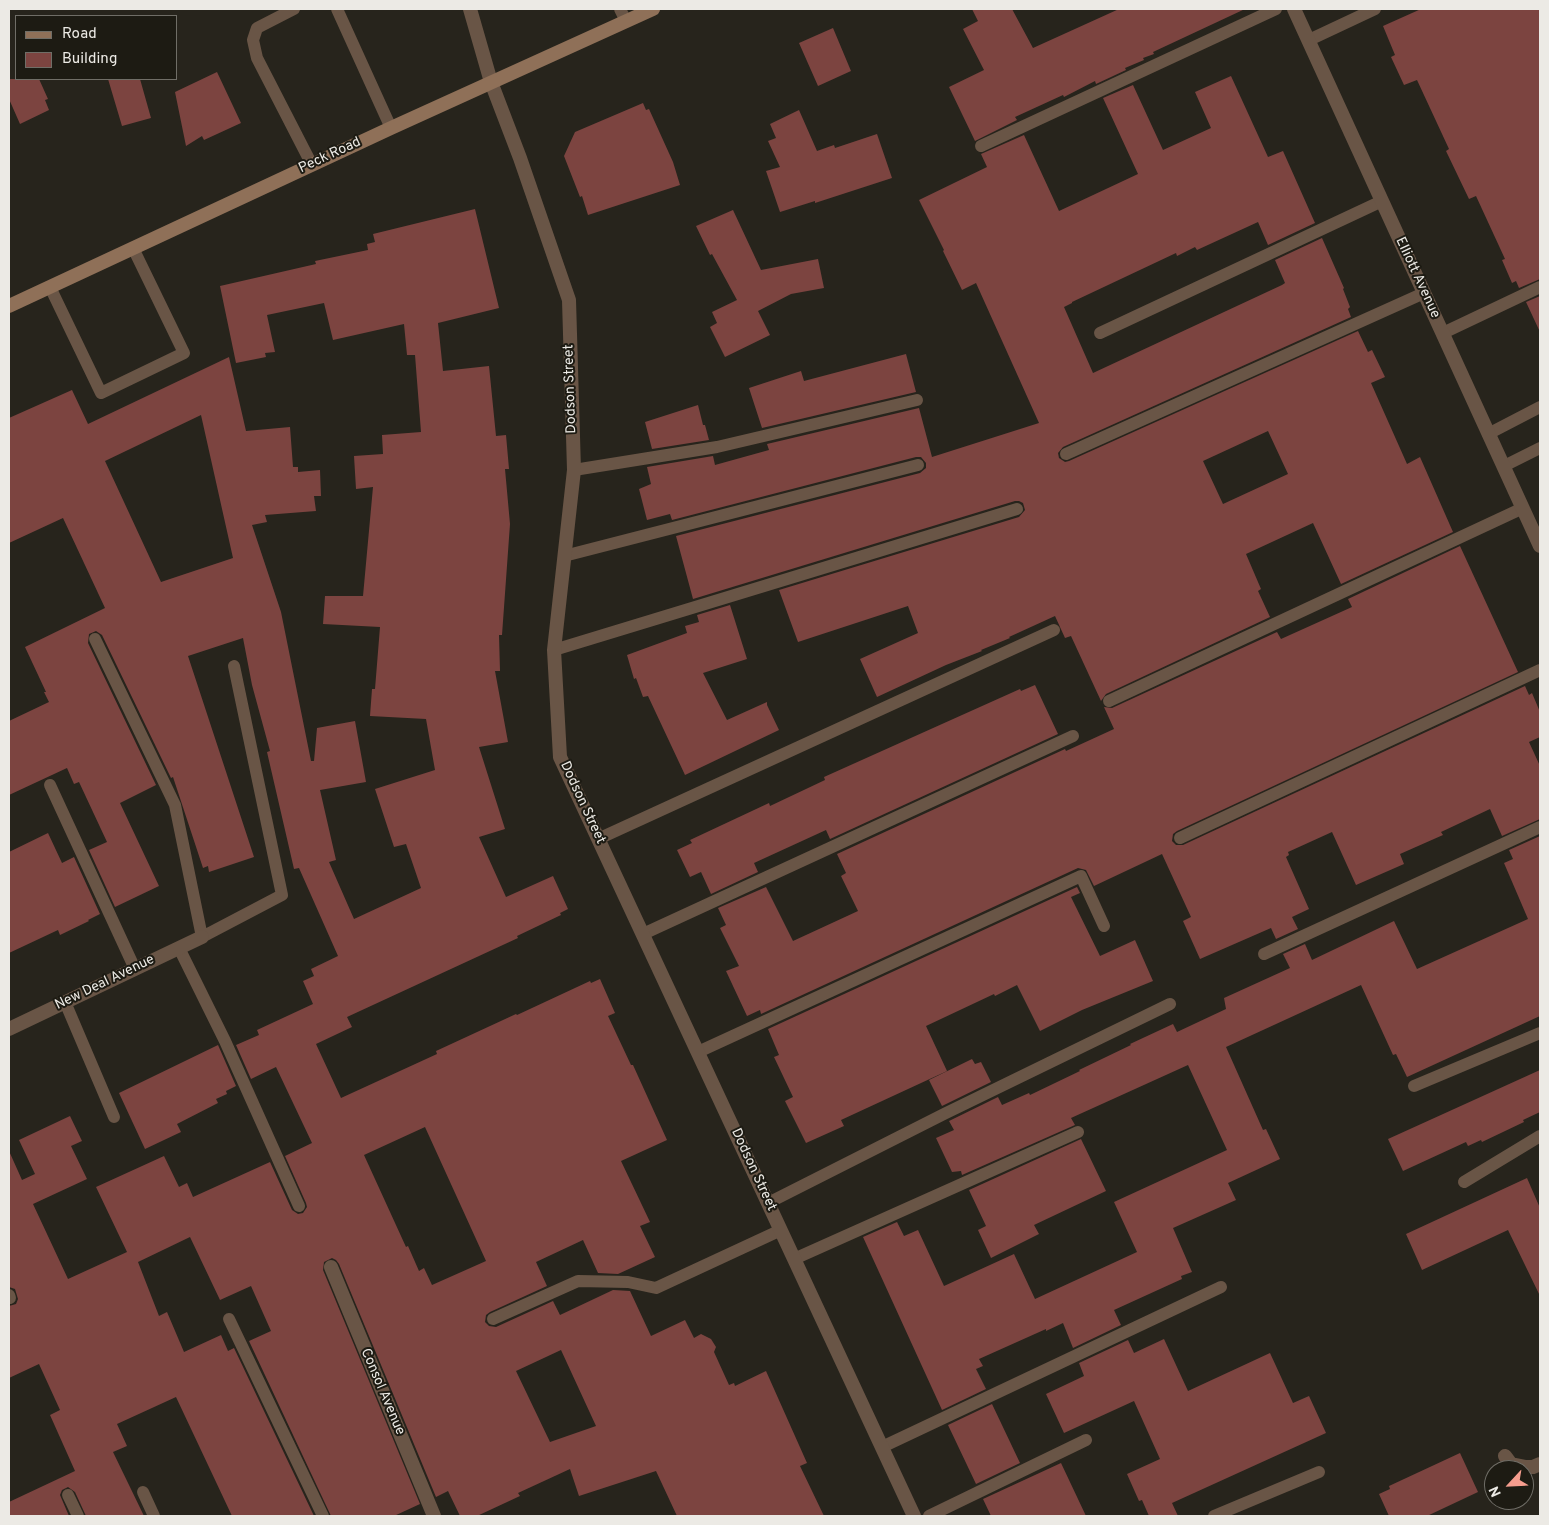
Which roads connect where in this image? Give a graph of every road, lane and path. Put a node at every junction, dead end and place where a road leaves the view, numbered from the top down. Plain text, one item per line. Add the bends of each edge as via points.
1 (294, 9) edge
2 (337, 9) edge
3 (470, 9) edge
4 (653, 9) edge
5 (1276, 9) edge
6 (1294, 9) edge
7 (1375, 9) edge
8 (623, 15) edge
9 (1309, 40) junction
10 (491, 82) junction
11 (391, 128) junction
12 (981, 146) dead end
13 (312, 165) junction
14 (1382, 201) junction
15 (133, 248) junction
16 (50, 287) junction
17 (1540, 287) edge
18 (1424, 293) junction
19 (9, 306) edge
20 (1100, 333) dead end
21 (1443, 334) junction
22 (917, 400) dead end
23 (1540, 407) edge
24 (1488, 434) junction
25 (1540, 448) edge
26 (1066, 454) dead end
27 (918, 465) dead end
28 (1504, 466) junction
29 (574, 470) junction
30 (1523, 508) junction
31 (1017, 509) dead end
32 (1539, 539) edge
33 (564, 556) junction
34 (1054, 630) dead end
35 (96, 639) dead end
36 (554, 650) junction
37 (234, 666) dead end
38 (1540, 670) edge
39 (1109, 701) dead end
40 (1074, 736) dead end
41 (50, 785) dead end
42 (1540, 827) edge
43 (1180, 838) dead end
44 (598, 839) junction
45 (1104, 926) dead end
46 (643, 934) junction
47 (202, 937) junction
48 (179, 948) junction
49 (1264, 954) dead end
50 (135, 969) junction
51 (65, 1002) junction
52 (1170, 1004) dead end
53 (9, 1030) edge
54 (1540, 1033) edge
55 (698, 1052) junction
56 (1414, 1086) dead end
57 (114, 1117) dead end
58 (1078, 1132) dead end
59 (1540, 1136) edge
60 (1464, 1182) dead end
61 (768, 1202) junction
62 (299, 1206) dead end
63 (781, 1230) junction
64 (794, 1259) junction
65 (330, 1267) dead end
66 (1221, 1287) dead end
67 (229, 1319) dead end
68 (493, 1319) dead end
69 (1086, 1440) dead end
70 (882, 1447) junction
71 (1505, 1456) dead end
72 (1540, 1464) edge
73 (1319, 1472) dead end
74 (143, 1492) dead end
75 (68, 1495) dead end
76 (78, 1516) edge
77 (154, 1516) edge
78 (323, 1516) edge
79 (434, 1516) edge
80 (914, 1516) edge
81 (929, 1516) edge
82 (1214, 1516) edge

1 - 13 lane via 257,28 252,40 257,58
2 - 11 lane
3 - 10 street, Dodson Street
4 - 8 main road, Peck Road
5 - 12 lane
6 - 9 street, Elliott Avenue
7 - 9 lane
8 - 10 main road, Peck Road
9 - 14 street, Elliott Avenue
10 - 11 main road, Peck Road
10 - 29 street, Dodson Street via 569,300
11 - 13 main road, Peck Road
13 - 15 main road, Peck Road
14 - 18 street, Elliott Avenue
14 - 20 lane
15 - 16 main road, Peck Road
15 - 16 lane via 184,353 101,393
16 - 19 main road, Peck Road
17 - 21 lane
18 - 21 street, Elliott Avenue
18 - 26 lane
21 - 24 street, Elliott Avenue
22 - 29 lane via 717,447
23 - 24 lane
24 - 28 street, Elliott Avenue
25 - 28 lane
27 - 33 lane
28 - 30 street, Elliott Avenue
29 - 33 street, Dodson Street
30 - 32 street, Elliott Avenue
30 - 39 lane
31 - 36 lane
33 - 36 street, Dodson Street
34 - 44 lane
35 - 47 lane via 175,805
36 - 44 street, Dodson Street via 560,757
37 - 47 lane via 282,895
38 - 43 lane
40 - 46 lane
41 - 50 lane
42 - 49 lane
44 - 46 street, Dodson Street
45 - 55 lane via 1081,876
46 - 55 street, Dodson Street
47 - 48 street, New Deal Avenue
48 - 50 street, New Deal Avenue
48 - 62 lane via 225,1040
50 - 51 street, New Deal Avenue
51 - 53 street, New Deal Avenue
51 - 57 lane
52 - 61 lane
54 - 56 lane
55 - 61 street, Dodson Street
58 - 64 lane
59 - 60 lane
61 - 63 street, Dodson Street
63 - 64 street, Dodson Street
63 - 68 lane via 656,1288 628,1282 578,1281
64 - 70 street, Dodson Street
65 - 79 street, Consol Avenue
66 - 70 lane
67 - 78 lane
69 - 81 lane
70 - 80 street, Dodson Street
71 - 72 street via 1511,1464 1533,1467
73 - 82 lane
74 - 77 lane
75 - 76 lane

